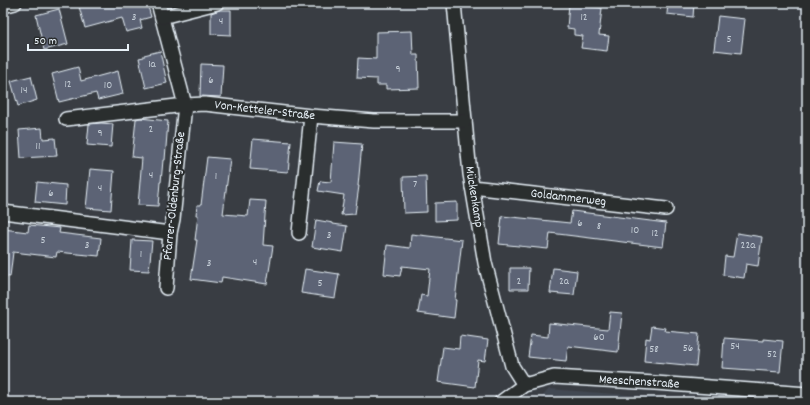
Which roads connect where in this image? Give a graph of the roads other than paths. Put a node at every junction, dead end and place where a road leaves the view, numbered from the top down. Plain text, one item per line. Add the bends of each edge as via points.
1 (15, 3) edge
2 (158, 3) edge
3 (217, 3) edge
4 (454, 3) edge
5 (3, 6) edge
6 (162, 17) junction
7 (186, 105) junction
8 (311, 116) junction
9 (66, 119) dead end
10 (464, 121) junction
11 (472, 187) junction
12 (666, 209) dead end
13 (3, 212) edge
14 (170, 233) junction
15 (299, 233) dead end
16 (166, 288) dead end
17 (524, 385) junction
18 (807, 394) edge
19 (777, 397) edge
20 (501, 402) edge

1 - 5 street
2 - 6 street
3 - 6 street
4 - 10 street, Mückenkamp
6 - 7 street
7 - 8 street, Von-Ketteler-Straße via 205,104
7 - 9 street, Von-Ketteler-Straße
7 - 14 street, Pfarrer-Oldenburg-Straße
8 - 10 street, Von-Ketteler-Straße via 374,121
8 - 15 street
10 - 11 street, Mückenkamp
11 - 12 street, Goldammerweg
11 - 17 street, Mückenkamp via 485,263 512,366
13 - 14 street
14 - 16 street, Pfarrer-Oldenburg-Straße
17 - 19 street, Meeschenstraße via 554,377 655,383
17 - 20 street, Meeschenstraße
18 - 19 street, Meeschenstraße

